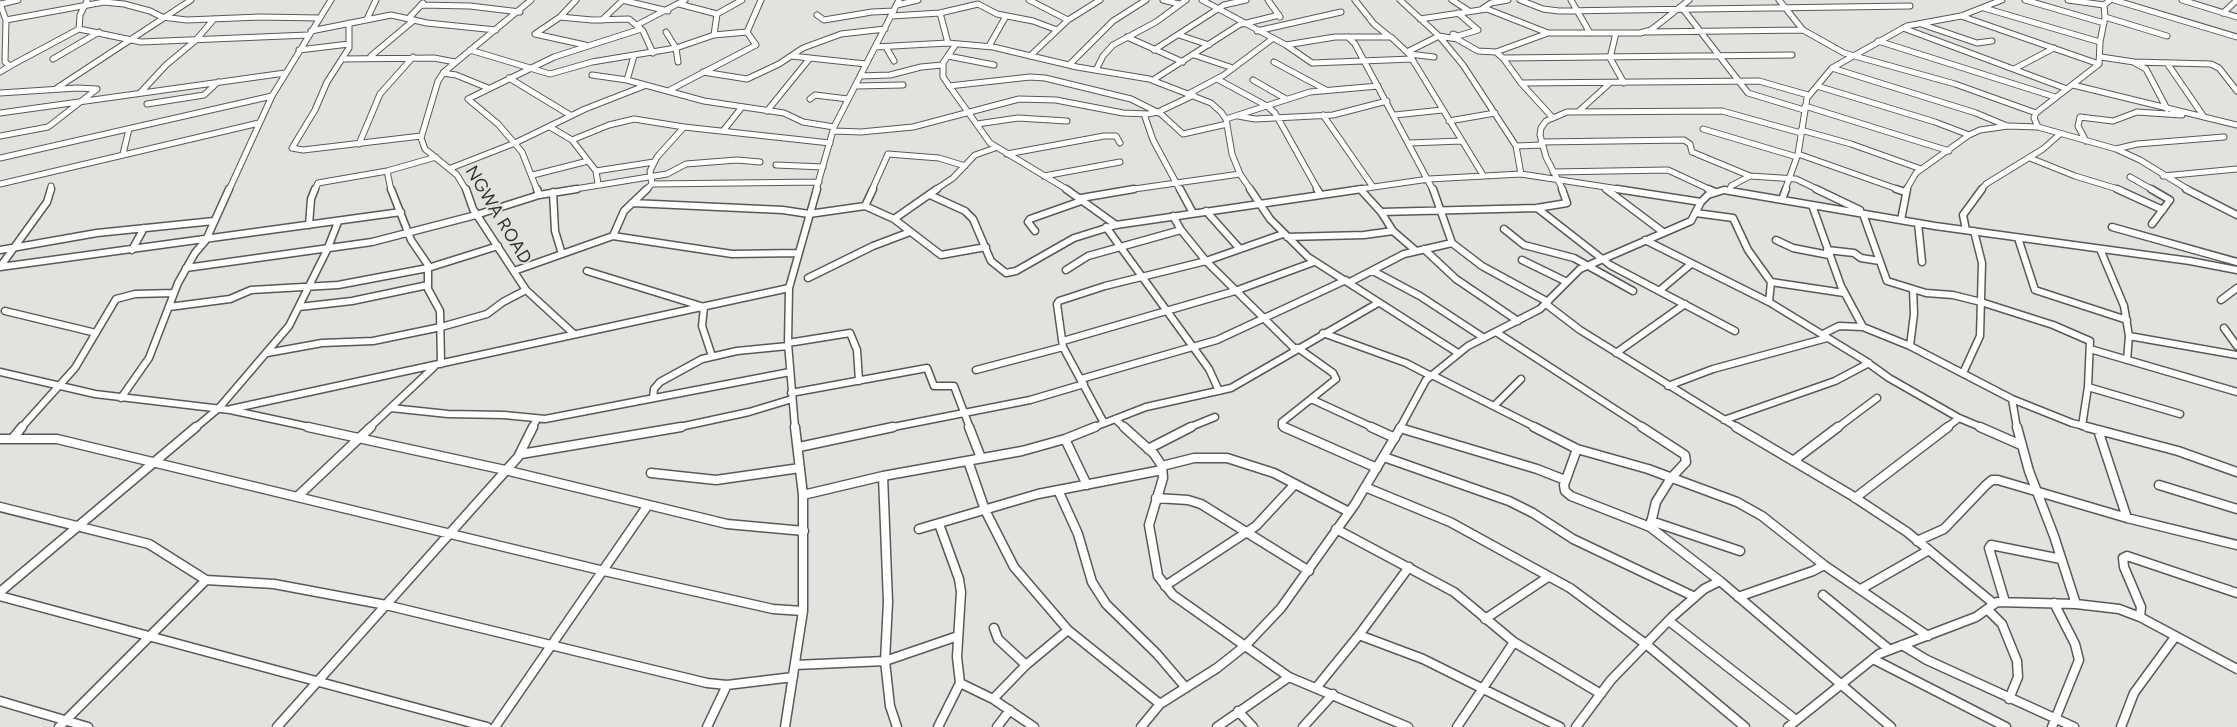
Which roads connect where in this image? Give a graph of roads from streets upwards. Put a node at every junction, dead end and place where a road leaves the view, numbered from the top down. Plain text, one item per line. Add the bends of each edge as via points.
1 (18, 0) edge
2 (191, 0) edge
3 (332, 0) edge
4 (376, 0) edge
5 (426, 0) edge
6 (531, 0) edge
7 (576, 0) edge
8 (685, 0) edge
9 (742, 0) edge
10 (761, 0) edge
11 (918, 0) edge
12 (1029, 0) edge
13 (1100, 0) edge
14 (1146, 0) edge
15 (1163, 0) edge
16 (1186, 0) edge
17 (1202, 0) edge
18 (1246, 0) edge
19 (1268, 0) edge
20 (1355, 0) edge
21 (1400, 0) edge
22 (1452, 0) edge
23 (1486, 0) edge
24 (1508, 0) edge
25 (1520, 0) edge
26 (1571, 0) edge
27 (1689, 0) edge
28 (1779, 0) edge
29 (1882, 0) edge
30 (2002, 0) edge
31 (2025, 0) edge
32 (2068, 0) edge
33 (2110, 0) edge
34 (2114, 0) edge
35 (2182, 0) edge
36 (2237, 0) edge
37 (622, 1) edge
38 (87, 2) edge
39 (907, 2) edge
40 (1492, 3) junction
41 (0, 4) edge
42 (679, 4) junction
43 (1179, 4) junction
44 (421, 5) junction
45 (2104, 5) junction
46 (1910, 6) dead end
47 (1890, 7) junction
48 (895, 8) edge
49 (1217, 8) junction
50 (1786, 8) junction
51 (1984, 8) junction
52 (1482, 9) junction
53 (1680, 10) junction
54 (668, 11) junction
55 (1469, 11) junction
56 (1576, 11) junction
57 (520, 12) junction
58 (1341, 12) dead end
59 (940, 13) junction
60 (1458, 13) junction
61 (2223, 13) junction
62 (717, 14) junction
63 (817, 15) dead end
64 (1279, 15) junction
65 (1006, 16) junction
66 (1961, 16) junction
67 (560, 17) junction
68 (2237, 17) edge
69 (167, 18) junction
70 (319, 18) junction
71 (214, 19) junction
72 (367, 19) junction
73 (411, 19) junction
74 (1420, 19) junction
75 (6, 20) junction
76 (602, 20) junction
77 (1068, 20) junction
78 (2104, 20) junction
79 (349, 23) junction
80 (1918, 23) junction
81 (1242, 24) junction
82 (1284, 24) junction
83 (639, 27) junction
84 (1903, 28) junction
85 (79, 29) junction
86 (885, 29) junction
87 (496, 30) junction
88 (1058, 30) junction
89 (1803, 30) junction
90 (1257, 31) junction
91 (100, 32) junction
92 (666, 32) dead end
93 (748, 32) junction
94 (1647, 32) junction
95 (1701, 32) junction
96 (310, 33) junction
97 (1548, 33) junction
98 (1590, 33) junction
99 (1616, 33) junction
100 (714, 35) junction
101 (1179, 35) junction
102 (1442, 36) junction
103 (2167, 36) dead end
104 (1127, 37) junction
105 (1348, 37) junction
106 (1391, 37) junction
107 (2237, 37) edge
108 (1272, 39) junction
109 (131, 40) junction
110 (196, 40) junction
111 (1878, 41) junction
112 (1992, 41) dead end
113 (2100, 42) junction
114 (349, 44) junction
115 (948, 44) junction
116 (956, 44) junction
117 (585, 45) junction
118 (1210, 45) junction
119 (1286, 45) junction
120 (989, 46) junction
121 (875, 47) junction
122 (886, 47) junction
123 (676, 48) junction
124 (2054, 48) junction
125 (300, 50) junction
126 (470, 50) junction
127 (1154, 50) junction
128 (1496, 52) junction
129 (652, 53) junction
130 (1854, 54) junction
131 (1194, 55) junction
132 (1409, 55) junction
133 (1792, 55) dead end
134 (371, 56) junction
135 (634, 56) junction
136 (791, 56) junction
137 (948, 56) junction
138 (1030, 56) junction
139 (1720, 56) junction
140 (413, 57) junction
141 (1434, 57) dead end
142 (2101, 57) junction
143 (342, 58) junction
144 (810, 58) junction
145 (1503, 58) junction
146 (1610, 58) junction
147 (53, 59) dead end
148 (894, 61) dead end
149 (455, 62) junction
150 (678, 62) dead end
151 (1184, 62) junction
152 (1274, 62) dead end
153 (1363, 62) junction
154 (2134, 62) junction
155 (2167, 63) junction
156 (866, 64) junction
157 (2099, 64) junction
158 (942, 65) junction
159 (994, 65) dead end
160 (1069, 65) junction
161 (10, 66) junction
162 (528, 68) junction
163 (1233, 68) junction
164 (1832, 68) junction
165 (2014, 69) junction
166 (1096, 70) junction
167 (0, 72) edge
168 (703, 72) junction
169 (285, 73) junction
170 (443, 73) junction
171 (592, 75) dead end
172 (860, 76) junction
173 (509, 78) junction
174 (1217, 79) junction
175 (627, 80) junction
176 (1153, 80) junction
177 (1252, 80) dead end
178 (1738, 81) junction
179 (218, 82) junction
180 (1521, 83) junction
181 (1610, 83) junction
182 (1624, 83) junction
183 (2073, 84) junction
184 (904, 85) dead end
185 (644, 86) junction
186 (855, 86) junction
187 (950, 86) junction
188 (1378, 86) junction
189 (1817, 86) junction
190 (488, 88) junction
191 (54, 89) junction
192 (2067, 89) junction
193 (1326, 90) junction
194 (668, 91) junction
195 (2237, 91) edge
196 (141, 92) junction
197 (0, 93) edge
198 (1192, 94) junction
199 (1808, 95) junction
200 (272, 96) junction
201 (2055, 97) junction
202 (810, 98) dead end
203 (848, 99) junction
204 (1286, 100) junction
205 (82, 101) junction
206 (1387, 101) junction
207 (147, 104) dead end
208 (1267, 106) junction
209 (742, 107) junction
210 (1805, 108) junction
211 (2167, 109) junction
212 (1442, 110) junction
213 (767, 111) junction
214 (1579, 111) junction
215 (970, 112) junction
216 (1158, 112) junction
217 (0, 113) edge
218 (1495, 113) junction
219 (2036, 113) junction
220 (1144, 114) junction
221 (2187, 114) junction
222 (570, 115) junction
223 (1395, 115) junction
224 (1238, 116) junction
225 (1323, 116) junction
226 (1278, 117) junction
227 (1552, 117) junction
228 (2204, 117) junction
229 (1067, 121) dead end
230 (1449, 121) junction
231 (1226, 122) junction
232 (259, 123) junction
233 (977, 124) junction
234 (2237, 125) edge
235 (2008, 126) junction
236 (550, 127) junction
237 (2038, 127) junction
238 (684, 128) junction
239 (129, 129) junction
240 (834, 129) junction
241 (1703, 129) dead end
242 (723, 131) junction
243 (1801, 132) junction
244 (2060, 134) junction
245 (1969, 135) junction
246 (0, 136) edge
247 (421, 136) junction
248 (2224, 137) dead end
249 (572, 140) junction
250 (1461, 141) junction
251 (2086, 141) junction
252 (515, 143) junction
253 (830, 143) junction
254 (1120, 143) dead end
255 (1410, 143) junction
256 (359, 144) junction
257 (1542, 144) junction
258 (1516, 146) junction
259 (996, 148) junction
260 (2116, 149) junction
261 (1949, 151) junction
262 (123, 154) junction
263 (1007, 154) junction
264 (1798, 155) junction
265 (436, 157) junction
266 (0, 158) edge
267 (2030, 158) junction
268 (588, 161) junction
269 (654, 162) junction
270 (760, 162) dead end
271 (1120, 162) dead end
272 (776, 165) dead end
273 (965, 166) junction
274 (823, 167) junction
275 (451, 168) junction
276 (1920, 169) junction
277 (2237, 169) edge
278 (387, 171) junction
279 (596, 171) junction
280 (1553, 172) junction
281 (1240, 174) junction
282 (1483, 174) junction
283 (1521, 174) junction
284 (533, 176) junction
285 (1043, 176) junction
286 (1750, 176) junction
287 (2163, 176) junction
288 (651, 177) junction
289 (1788, 177) junction
290 (2130, 178) dead end
291 (1429, 179) junction
292 (1559, 180) junction
293 (819, 182) junction
294 (1174, 182) junction
295 (0, 184) edge
296 (598, 184) junction
297 (652, 184) junction
298 (51, 186) dead end
299 (1374, 186) junction
300 (1604, 187) junction
301 (1361, 190) junction
302 (1730, 190) junction
303 (552, 192) junction
304 (1715, 192) junction
305 (1905, 192) junction
306 (539, 194) junction
307 (1320, 194) junction
308 (930, 195) junction
309 (1082, 199) junction
310 (1782, 199) junction
311 (1701, 202) junction
312 (632, 203) junction
313 (1260, 204) junction
314 (1812, 205) junction
315 (865, 206) junction
316 (1537, 208) junction
317 (1440, 210) junction
318 (2162, 210) junction
319 (1206, 211) junction
320 (401, 212) junction
321 (1381, 212) junction
322 (1192, 213) junction
323 (1696, 213) junction
324 (809, 214) junction
325 (1863, 214) junction
326 (476, 215) junction
327 (1871, 215) junction
328 (2237, 215) edge
329 (1173, 216) junction
330 (894, 219) junction
331 (1901, 220) junction
332 (214, 221) junction
333 (338, 222) junction
334 (1918, 223) junction
335 (2152, 224) dead end
336 (309, 225) junction
337 (1116, 225) junction
338 (2112, 226) dead end
339 (1106, 227) junction
340 (144, 228) junction
341 (1504, 229) dead end
342 (1181, 230) junction
343 (1035, 231) dead end
344 (1393, 231) junction
345 (1970, 231) junction
346 (910, 232) junction
347 (1663, 232) junction
348 (409, 234) junction
349 (613, 236) junction
350 (1285, 236) junction
351 (2018, 238) junction
352 (206, 240) junction
353 (1645, 240) junction
354 (1776, 240) dead end
355 (1452, 244) junction
356 (498, 246) junction
357 (1121, 246) junction
358 (986, 247) junction
359 (15, 248) junction
360 (1424, 248) junction
361 (1240, 249) junction
362 (0, 250) edge
363 (132, 250) junction
364 (327, 250) junction
365 (1415, 250) junction
366 (2100, 250) junction
367 (798, 253) junction
368 (1828, 253) junction
369 (562, 254) junction
370 (1602, 259) junction
371 (1206, 260) junction
372 (1522, 260) dead end
373 (1880, 261) junction
374 (1314, 262) junction
375 (1922, 262) dead end
376 (2237, 262) edge
377 (1691, 264) junction
378 (1587, 265) junction
379 (0, 267) edge
380 (186, 268) junction
381 (428, 268) junction
382 (1066, 270) dead end
383 (2237, 270) edge
384 (514, 271) junction
385 (586, 271) dead end
386 (1373, 271) junction
387 (1141, 277) junction
388 (808, 278) dead end
389 (1348, 281) junction
390 (1567, 282) junction
391 (1771, 282) junction
392 (428, 285) junction
393 (309, 288) junction
394 (790, 288) junction
395 (2237, 288) edge
396 (1913, 289) junction
397 (526, 290) junction
398 (1633, 290) dead end
399 (1235, 291) junction
400 (1659, 291) junction
401 (174, 292) junction
402 (1844, 293) junction
403 (2221, 300) dead end
404 (1769, 302) junction
405 (1981, 302) junction
406 (1378, 303) junction
407 (1547, 303) junction
408 (1685, 304) junction
409 (169, 307) junction
410 (299, 307) junction
411 (704, 307) junction
412 (5, 311) dead end
413 (1166, 312) junction
414 (1265, 318) junction
415 (2127, 320) junction
416 (1518, 321) junction
417 (442, 327) junction
418 (1863, 327) junction
419 (2224, 328) dead end
420 (1735, 331) dead end
421 (1496, 332) junction
422 (96, 333) junction
423 (574, 334) junction
424 (1324, 334) junction
425 (1825, 336) junction
426 (2128, 336) junction
427 (1484, 338) junction
428 (788, 344) junction
429 (1063, 344) junction
430 (1910, 346) junction
431 (2237, 346) edge
432 (1193, 348) junction
433 (1297, 348) junction
434 (2090, 349) junction
435 (267, 353) junction
436 (1458, 353) junction
437 (1616, 353) junction
438 (2237, 355) edge
439 (712, 356) junction
440 (2127, 360) junction
441 (1868, 363) junction
442 (438, 365) junction
443 (976, 370) dead end
444 (0, 372) edge
445 (790, 372) junction
446 (1963, 373) junction
447 (1431, 376) junction
448 (1520, 379) dead end
449 (859, 381) junction
450 (1083, 381) junction
451 (58, 386) junction
452 (1668, 386) junction
453 (2088, 387) junction
454 (1219, 391) junction
455 (2237, 392) edge
456 (792, 396) junction
457 (121, 398) junction
458 (653, 398) junction
459 (1877, 398) dead end
460 (1311, 399) junction
461 (2012, 399) junction
462 (1494, 406) junction
463 (219, 408) junction
464 (391, 408) junction
465 (230, 410) junction
466 (965, 412) junction
467 (2180, 414) dead end
468 (1216, 417) dead end
469 (1959, 418) junction
470 (538, 419) junction
471 (1115, 419) junction
472 (1724, 420) junction
473 (1104, 423) junction
474 (2082, 426) junction
475 (1400, 428) junction
476 (2098, 430) junction
477 (14, 438) junction
478 (360, 438) junction
479 (1395, 438) junction
480 (0, 439) edge
481 (1064, 439) junction
482 (2021, 445) junction
483 (799, 447) junction
484 (1148, 448) junction
485 (1577, 449) junction
486 (521, 454) junction
487 (1384, 457) junction
488 (981, 458) junction
489 (968, 461) junction
490 (1793, 461) junction
491 (154, 462) junction
492 (800, 468) junction
493 (1162, 468) junction
494 (1377, 468) junction
495 (506, 470) junction
496 (2237, 472) edge
497 (651, 473) dead end
498 (883, 476) junction
499 (1671, 478) junction
500 (1565, 480) junction
501 (1295, 484) junction
502 (1087, 485) junction
503 (2158, 485) dead end
504 (1365, 487) junction
505 (1058, 490) junction
506 (2036, 491) junction
507 (298, 496) junction
508 (803, 496) junction
509 (1156, 498) junction
510 (1855, 498) junction
511 (648, 505) junction
512 (0, 507) edge
513 (2237, 509) edge
514 (985, 510) junction
515 (1349, 512) junction
516 (2127, 518) junction
517 (939, 524) junction
518 (1651, 524) junction
519 (77, 526) junction
520 (919, 529) dead end
521 (1336, 530) junction
522 (804, 531) junction
523 (1244, 531) junction
524 (450, 532) junction
525 (1917, 541) junction
526 (2237, 545) edge
527 (1928, 550) junction
528 (1740, 551) dead end
529 (2061, 559) junction
530 (1824, 564) junction
531 (1410, 567) junction
532 (604, 571) junction
533 (1308, 571) junction
534 (1548, 576) junction
535 (206, 580) junction
536 (1720, 581) junction
537 (1165, 586) junction
538 (1861, 589) junction
539 (2237, 593) edge
540 (0, 594) edge
541 (1823, 595) dead end
542 (1695, 597) junction
543 (1738, 597) junction
544 (2005, 602) junction
545 (2054, 603) junction
546 (2076, 604) junction
547 (386, 605) junction
548 (1991, 607) junction
549 (803, 611) junction
550 (2140, 617) junction
551 (1485, 619) junction
552 (1669, 621) junction
553 (994, 628) dead end
554 (1068, 630) junction
555 (1359, 635) junction
556 (958, 636) junction
557 (1928, 636) junction
558 (2175, 637) junction
559 (150, 638) junction
560 (1514, 642) junction
561 (1647, 644) junction
562 (554, 645) junction
563 (1246, 645) junction
564 (1902, 645) junction
565 (1890, 650) junction
566 (1872, 659) junction
567 (885, 662) junction
568 (795, 665) junction
569 (1026, 665) junction
570 (2237, 669) edge
571 (793, 677) junction
572 (1289, 677) junction
573 (316, 681) junction
574 (960, 683) junction
575 (1840, 684) junction
576 (726, 685) junction
577 (1482, 687) junction
578 (1186, 688) junction
579 (1316, 688) junction
580 (1333, 694) junction
581 (1601, 694) junction
582 (993, 699) junction
583 (2009, 699) junction
584 (0, 702) edge
585 (1160, 704) junction
586 (1010, 710) junction
587 (1238, 711) junction
588 (1796, 720) junction
589 (2053, 723) edge
590 (62, 724) edge
591 (88, 727) edge
592 (277, 727) edge
593 (487, 727) edge
594 (495, 727) edge
595 (707, 727) edge
596 (785, 727) edge
597 (897, 727) edge
598 (938, 727) edge
599 (997, 727) edge
600 (1034, 727) edge
601 (1141, 727) edge
602 (1217, 727) edge
603 (1253, 727) edge
604 (1303, 727) edge
605 (1408, 727) edge
606 (1457, 727) edge
607 (1560, 727) edge
608 (1576, 727) edge
609 (1745, 727) edge
610 (1788, 727) edge
611 (1891, 727) edge
612 (2006, 727) edge
613 (2074, 727) edge
614 (2121, 727) edge

1 - 41 street
2 - 69 street
3 - 70 street
4 - 72 street
5 - 44 street
6 - 57 street
7 - 67 street
8 - 42 street
9 - 62 street
10 - 93 street
11 - 39 street
12 - 77 street
13 - 77 street
14 - 160 street via 1114,21
15 - 43 street
16 - 43 street
17 - 49 street
18 - 49 street
19 - 64 street
20 - 106 street via 1374,24
21 - 74 street
22 - 55 street
23 - 40 street
24 - 40 street
25 - 56 street via 1551,10
26 - 56 street
27 - 53 street
28 - 50 street
29 - 47 street
30 - 51 street
31 - 78 street
32 - 45 street
33 - 45 street
34 - 107 street
35 - 61 street
36 - 61 street
37 - 54 street
37 - 76 street
38 - 69 street via 119,3
38 - 75 street
38 - 85 street via 80,15
39 - 48 street
40 - 52 street
41 - 75 street
42 - 54 street
42 - 62 street
43 - 104 street via 1156,22
44 - 57 street
44 - 73 street
45 - 78 street
46 - 47 street
47 - 50 street
48 - 59 street
48 - 63 street via 824,20
48 - 86 street
49 - 81 street
49 - 101 street
50 - 53 street
50 - 89 street
51 - 66 street
51 - 113 street
52 - 55 street
52 - 97 street
53 - 56 street
53 - 94 street
53 - 95 street
54 - 83 street
55 - 60 street
56 - 98 street
57 - 87 street
58 - 82 street
59 - 65 street via 978,4
59 - 115 street
60 - 74 street
60 - 102 street via 1478,30 1458,36
61 - 68 street
62 - 100 street
64 - 81 street
64 - 82 street
65 - 88 street
65 - 120 street
66 - 80 street
66 - 124 street
67 - 76 street
67 - 117 street via 535,34
69 - 71 street
69 - 109 street
70 - 71 street
70 - 96 street
71 - 110 street
72 - 73 street via 391,15
72 - 79 street
73 - 87 street
73 - 134 street
74 - 102 street
75 - 161 street via 5,62
76 - 83 street via 626,18
77 - 88 street
78 - 103 street
78 - 113 street
79 - 96 street
79 - 114 street
80 - 84 street
80 - 112 street via 1977,43
81 - 90 street
81 - 118 street
82 - 90 street
83 - 117 street
83 - 129 street
84 - 111 street
84 - 165 street
85 - 91 street
85 - 161 street
86 - 121 street
86 - 136 street via 841,34
87 - 126 street
88 - 138 street
89 - 95 street
89 - 130 street via 1821,42
90 - 108 street
91 - 109 street
91 - 147 street
92 - 123 street
93 - 100 street
93 - 168 street via 756,45
94 - 95 street
94 - 99 street
95 - 139 street
96 - 110 street
96 - 125 street
97 - 98 street
97 - 128 street
98 - 99 street
99 - 146 street
100 - 123 street
101 - 118 street
101 - 127 street
102 - 128 street via 1457,39 1478,51
102 - 132 street
102 - 218 street
104 - 127 street
104 - 166 street via 1108,50
105 - 106 street
105 - 119 street
105 - 153 street
106 - 132 street
108 - 119 street
108 - 163 street
109 - 110 street
109 - 191 street
110 - 196 street
111 - 130 street
111 - 201 street
113 - 142 street
114 - 125 street
114 - 143 street
115 - 116 street
115 - 122 street
116 - 120 street
116 - 137 street
117 - 162 street
118 - 131 street
119 - 153 street via 1312,63
120 - 138 street
121 - 122 street
121 - 156 street
122 - 148 street
123 - 129 street
123 - 150 street
124 - 157 street
124 - 165 street
125 - 169 street
126 - 149 street
126 - 162 street
127 - 151 street
128 - 145 street
129 - 135 street
130 - 164 street
130 - 219 street via 1955,84
131 - 151 street
131 - 163 street
132 - 141 street
132 - 153 street
132 - 212 street
133 - 139 street
134 - 140 street
134 - 143 street
135 - 162 street via 592,62 550,74
135 - 175 street
136 - 144 street
136 - 168 street via 742,80
137 - 158 street
137 - 159 street
138 - 160 street
139 - 146 street
139 - 178 street
140 - 149 street
140 - 256 street via 380,94
142 - 154 street
142 - 157 street
143 - 256 street via 292,147 298,150
144 - 156 street
144 - 213 street
145 - 146 street
145 - 180 street
146 - 182 street
149 - 170 street
151 - 176 street
152 - 193 street
153 - 188 street
154 - 155 street
154 - 211 street via 2146,70
155 - 195 street via 2216,65
155 - 228 street
156 - 172 street
157 - 183 street
158 - 172 street via 890,75
158 - 187 street via 943,76
160 - 166 street
161 - 167 street
162 - 173 street
163 - 174 street
164 - 189 street
164 - 235 street
165 - 192 street
166 - 176 street
168 - 194 street
169 - 179 street
169 - 200 street
170 - 190 street
170 - 247 street
171 - 175 street
172 - 186 street
173 - 190 street
173 - 222 street
174 - 198 street
174 - 208 street
175 - 185 street
176 - 198 street
177 - 204 street
178 - 182 street
178 - 199 street via 1765,82
178 - 210 street via 1751,94
179 - 196 street
179 - 207 street via 204,95
180 - 181 street
180 - 227 street
181 - 182 street
181 - 214 street
183 - 192 street
183 - 211 street
184 - 186 street
185 - 194 street
185 - 222 street
186 - 203 street
187 - 215 street
187 - 216 street via 1037,77 1120,96
188 - 193 street
188 - 206 street
189 - 199 street
189 - 245 street
190 - 252 street via 467,101 498,124
191 - 197 street
191 - 205 street via 97,89
192 - 201 street
193 - 204 street
194 - 209 street
196 - 205 street
198 - 216 street
198 - 231 street via 1222,112
199 - 210 street
200 - 232 street
200 - 239 street
201 - 219 street
202 - 203 street via 815,95
203 - 240 street
204 - 208 street
205 - 217 street
205 - 246 street via 45,128
206 - 223 street
206 - 225 street via 1346,114
208 - 224 street
208 - 226 street
209 - 213 street
209 - 242 street
210 - 243 street
210 - 261 street
211 - 221 street
212 - 223 street
212 - 230 street
213 - 240 street
214 - 227 street
214 - 243 street via 1722,111
215 - 220 street via 1002,103 1038,99
215 - 233 street
215 - 240 street via 897,130
216 - 220 street
216 - 231 street via 1183,134
218 - 230 street
218 - 258 street
219 - 237 street via 2034,118
220 - 294 street
221 - 228 street
221 - 251 street via 2137,112 2110,121 2080,117 2078,126
222 - 236 street
223 - 255 street
224 - 226 street via 1250,119
224 - 231 street
225 - 226 street
225 - 299 street
226 - 307 street
227 - 257 street via 1541,128
228 - 234 street
229 - 233 street via 1018,118
230 - 250 street
231 - 281 street via 1232,154
232 - 262 street
232 - 332 street
233 - 259 street
235 - 237 street
235 - 245 street
236 - 249 street
236 - 252 street
237 - 244 street
238 - 242 street
238 - 249 street via 634,119
238 - 269 street
239 - 262 street
239 - 266 street
240 - 253 street
241 - 264 street
242 - 253 street
243 - 264 street
243 - 276 street via 1851,144
244 - 251 street
244 - 267 street
245 - 261 street
247 - 256 street
247 - 265 street, NGWA ROAD via 423,146
248 - 260 street via 2137,144
249 - 268 street
250 - 255 street
250 - 282 street
251 - 260 street
252 - 275 street
252 - 284 street
253 - 274 street
254 - 263 street via 1116,136 1104,136
255 - 291 street
257 - 258 street
257 - 280 street
257 - 286 street via 1684,140 1690,144 1692,152
258 - 283 street
259 - 263 street
259 - 273 street via 975,155
260 - 287 street
261 - 276 street
262 - 295 street
263 - 285 street
264 - 289 street
264 - 305 street
265 - 275 street, NGWA ROAD
265 - 278 street
267 - 318 street via 2124,192
267 - 345 street via 1980,190 1963,216
268 - 279 street
268 - 284 street
269 - 279 street
269 - 288 street
270 - 288 street via 694,163
271 - 285 street
272 - 274 street
273 - 308 street
273 - 315 street via 939,158 888,154
274 - 293 street
275 - 326 street, NGWA ROAD via 465,187
276 - 305 street
277 - 287 street
278 - 320 street via 391,191
278 - 336 street via 318,183 311,199
279 - 296 street
280 - 292 street
280 - 304 street via 1668,170
281 - 294 street
281 - 313 street
282 - 283 street
282 - 291 street
283 - 292 street
284 - 306 street
285 - 309 street
286 - 289 street
286 - 302 street via 1731,186
287 - 328 street
288 - 296 street
288 - 297 street
289 - 310 street
289 - 327 street
290 - 318 street via 2170,200
291 - 299 street
291 - 317 street
292 - 300 street
292 - 316 street via 1567,202
293 - 297 street
293 - 324 street
294 - 309 street
294 - 322 street
296 - 303 street
297 - 312 street
298 - 359 street via 48,202
299 - 301 street
300 - 311 street
300 - 347 street
301 - 307 street
301 - 321 street
302 - 304 street
302 - 310 street
303 - 306 street
303 - 369 street via 555,231
304 - 311 street
305 - 331 street
306 - 326 street
307 - 313 street
308 - 330 street
308 - 358 street via 965,211 973,219
309 - 337 street
309 - 343 street via 1030,220 1028,222
310 - 314 street
311 - 323 street
312 - 324 street
312 - 349 street via 620,216
313 - 319 street
313 - 350 street
314 - 325 street
314 - 368 street
315 - 324 street
315 - 330 street
316 - 317 street
316 - 370 street
317 - 321 street
317 - 355 street
318 - 335 street
319 - 322 street
319 - 361 street
320 - 333 street
320 - 348 street
321 - 344 street
322 - 329 street
323 - 347 street via 1685,224
323 - 391 street via 1732,217 1748,250
324 - 367 street
325 - 327 street
325 - 373 street
326 - 348 street
326 - 356 street, NGWA ROAD
327 - 331 street
329 - 337 street
329 - 342 street
330 - 346 street
331 - 334 street
332 - 340 street
332 - 352 street
333 - 336 street
333 - 364 street
334 - 345 street
334 - 375 street
336 - 352 street
337 - 339 street
338 - 376 street
339 - 357 street
339 - 358 street via 1054,248 1010,272 996,267
340 - 359 street
340 - 363 street
341 - 378 street via 1524,245 1567,255
342 - 357 street
342 - 371 street
344 - 350 street
344 - 365 street
345 - 351 street
345 - 405 street via 1982,263
346 - 358 street via 944,256
346 - 388 street
347 - 353 street
348 - 364 street
348 - 381 street
349 - 367 street via 732,254
349 - 369 street
350 - 361 street
350 - 374 street
351 - 366 street
351 - 415 street via 2039,294
352 - 363 street
352 - 380 street
353 - 370 street
353 - 377 street
354 - 368 street via 1793,248
355 - 360 street
355 - 407 street via 1482,266
356 - 381 street
356 - 384 street, NGWA ROAD
357 - 382 street via 1079,260
357 - 387 street
359 - 362 street
359 - 379 street
360 - 365 street
360 - 416 street via 1456,279
361 - 371 street
363 - 379 street
364 - 380 street
364 - 393 street
365 - 386 street
366 - 383 street
366 - 415 street
367 - 394 street
368 - 373 street via 1854,253
368 - 402 street
369 - 384 street
370 - 378 street
370 - 400 street
371 - 387 street
371 - 399 street
372 - 390 street
373 - 396 street via 1885,280
374 - 389 street
374 - 399 street
377 - 400 street
377 - 404 street
378 - 390 street
378 - 398 street
380 - 401 street
381 - 392 street
381 - 393 street
384 - 397 street, NGWA ROAD
385 - 411 street
386 - 389 street
386 - 427 street via 1420,296
387 - 413 street
387 - 429 street via 1059,301
389 - 406 street
389 - 414 street
390 - 407 street
391 - 402 street
391 - 404 street
392 - 410 street via 352,301
392 - 417 street via 439,307
393 - 409 street via 252,290 230,299
393 - 410 street
394 - 411 street
394 - 428 street
395 - 403 street
396 - 405 street
396 - 430 street
397 - 417 street via 487,314
397 - 423 street, NGWA ROAD
399 - 413 street
399 - 414 street
400 - 408 street
401 - 409 street
401 - 422 street via 136,294 116,299
402 - 418 street
404 - 425 street
405 - 434 street via 2088,339
405 - 446 street via 1980,336
406 - 424 street
406 - 436 street
407 - 416 street
407 - 437 street
408 - 420 street
408 - 437 street
409 - 457 street via 149,358
410 - 435 street via 289,326
411 - 423 street
411 - 439 street via 702,326
412 - 422 street
413 - 429 street
413 - 432 street
414 - 432 street
414 - 433 street
415 - 426 street
416 - 421 street
417 - 435 street via 373,341 322,343
417 - 442 street
418 - 425 street via 1839,326
418 - 430 street
419 - 431 street
421 - 427 street
421 - 499 street via 1685,454 1686,462
422 - 451 street via 76,368
423 - 442 street
424 - 433 street
424 - 447 street via 1406,363
425 - 441 street
425 - 452 street via 1713,369
426 - 438 street
426 - 440 street
427 - 436 street
428 - 439 street
428 - 445 street
428 - 449 street via 850,333 857,350
429 - 443 street
429 - 450 street
430 - 446 street
432 - 450 street
432 - 454 street via 1209,369
433 - 454 street via 1248,380
433 - 460 street via 1336,377
434 - 440 street
434 - 453 street
435 - 463 street
436 - 447 street
437 - 452 street
439 - 458 street via 660,382 654,389
440 - 455 street
441 - 469 street
441 - 472 street via 1835,380
442 - 464 street
442 - 465 street
444 - 451 street
445 - 456 street
445 - 458 street
446 - 461 street
447 - 462 street
447 - 475 street via 1421,387
448 - 462 street
449 - 456 street
449 - 466 street via 929,369 934,386 954,386
450 - 466 street via 1030,400
450 - 473 street
451 - 457 street
451 - 477 street
452 - 472 street
453 - 467 street
453 - 474 street
454 - 471 street via 1146,407
456 - 483 street
456 - 486 street via 749,412 663,431
457 - 463 street
458 - 470 street
459 - 490 street
460 - 479 street
460 - 494 street via 1282,422 1282,426
461 - 474 street
461 - 482 street
462 - 485 street
463 - 465 street
463 - 491 street
464 - 470 street
464 - 478 street
465 - 478 street
466 - 483 street
466 - 488 street
468 - 484 street
469 - 482 street
469 - 510 street
470 - 486 street
471 - 473 street
471 - 484 street
472 - 490 street
473 - 481 street
474 - 476 street
475 - 479 street
475 - 500 street
476 - 496 street via 2178,451
476 - 516 street
477 - 480 street
477 - 491 street via 58,440
478 - 495 street
478 - 507 street
479 - 487 street
481 - 488 street
481 - 502 street
482 - 506 street
483 - 492 street
484 - 493 street
485 - 499 street
485 - 500 street
486 - 495 street
487 - 494 street
487 - 542 street via 1509,501 1573,539
488 - 489 street
489 - 498 street
489 - 514 street
490 - 510 street
491 - 507 street
491 - 519 street
492 - 497 street via 716,480
492 - 508 street
493 - 501 street via 1194,458 1226,458 1260,467
493 - 502 street
493 - 509 street via 1163,478
494 - 504 street
495 - 511 street
495 - 524 street
498 - 508 street
498 - 567 street via 888,602
499 - 518 street via 1656,502
499 - 530 street via 1717,494 1762,516
500 - 518 street via 1565,491 1571,496
501 - 515 street
501 - 523 street via 1256,526
502 - 505 street
503 - 513 street
504 - 515 street
504 - 534 street via 1450,522
505 - 514 street
505 - 578 street via 1078,534 1092,582 1106,604
506 - 516 street
506 - 525 street via 1992,480 1944,529
506 - 529 street
507 - 524 street
508 - 522 street
509 - 523 street via 1195,502
509 - 537 street via 1149,525 1158,576
510 - 525 street
511 - 522 street via 727,524
511 - 532 street
512 - 519 street
514 - 517 street
514 - 554 street via 1014,567
515 - 521 street
516 - 526 street
517 - 520 street
517 - 556 street via 959,579
518 - 528 street
518 - 536 street
519 - 535 street via 156,547
519 - 540 street
521 - 531 street
521 - 533 street
522 - 549 street
523 - 533 street
523 - 537 street
524 - 532 street
524 - 547 street
525 - 527 street
527 - 538 street
527 - 548 street
529 - 544 street via 1991,545 1989,548
529 - 546 street
530 - 538 street
530 - 543 street via 1813,571
531 - 551 street via 1454,592
531 - 555 street
532 - 549 street via 766,607
532 - 562 street
533 - 563 street via 1281,608
534 - 551 street
534 - 561 street via 1570,588
535 - 547 street via 274,584
535 - 559 street
536 - 542 street
536 - 543 street
537 - 563 street via 1173,595
538 - 557 street
539 - 550 street via 2127,556 2123,558 2124,566 2141,607
540 - 559 street
541 - 565 street
542 - 552 street
543 - 575 street
544 - 545 street
544 - 548 street
545 - 546 street
545 - 589 street via 2075,644 2079,660
546 - 550 street via 2119,609
547 - 562 street
547 - 573 street
548 - 557 street
548 - 583 street via 2002,624 2017,661 2018,676
549 - 568 street
550 - 558 street
551 - 560 street
552 - 561 street
552 - 588 street
553 - 569 street via 998,639
554 - 569 street
554 - 585 street
555 - 577 street via 1423,659
555 - 579 street
556 - 567 street
556 - 574 street
557 - 564 street
558 - 570 street
558 - 614 street via 2134,693
559 - 573 street
559 - 590 street
560 - 577 street
560 - 581 street
561 - 581 street via 1610,680
561 - 609 street
562 - 576 street
562 - 594 street
563 - 572 street
563 - 578 street
564 - 565 street
564 - 583 street
565 - 566 street
566 - 575 street
566 - 612 street
567 - 568 street
567 - 597 street via 890,706
568 - 571 street
569 - 582 street
571 - 576 street
571 - 596 street
572 - 579 street
572 - 587 street
573 - 592 street
573 - 593 street
574 - 582 street
574 - 598 street
575 - 588 street
575 - 611 street
576 - 595 street
577 - 606 street
577 - 607 street
578 - 585 street
579 - 580 street
580 - 604 street
580 - 605 street
581 - 608 street
582 - 586 street
583 - 589 street
584 - 590 street
585 - 601 street
586 - 599 street
586 - 600 street
587 - 602 street
587 - 603 street
588 - 610 street
589 - 613 street
590 - 591 street

